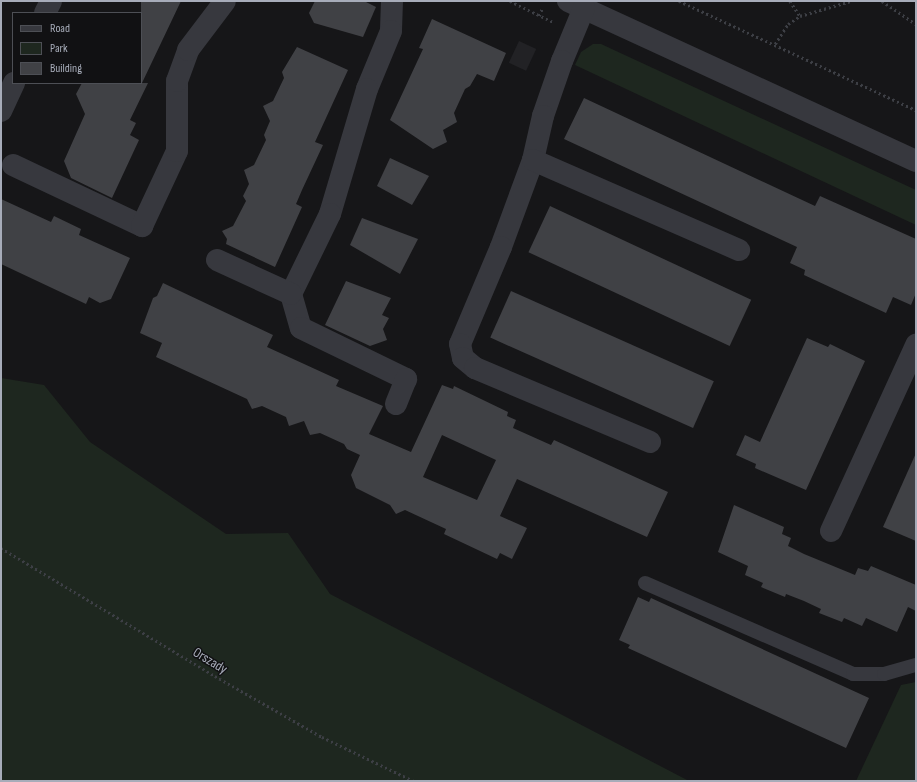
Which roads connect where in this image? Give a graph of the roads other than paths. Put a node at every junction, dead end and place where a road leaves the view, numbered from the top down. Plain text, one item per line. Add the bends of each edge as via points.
1 (50, 1) edge
2 (225, 1) edge
3 (392, 1) edge
4 (576, 5) edge
5 (45, 12) edge
6 (14, 84) edge
7 (1, 111) edge
8 (533, 160) junction
9 (916, 161) edge
10 (13, 165) dead end
11 (738, 250) dead end
12 (217, 260) dead end
13 (291, 294) junction
14 (916, 345) edge
15 (396, 404) dead end
16 (650, 442) dead end
17 (831, 531) dead end
18 (645, 584) dead end
19 (916, 665) edge

1 - 5 street
2 - 10 street via 188,50 177,81 177,151 142,226
3 - 13 street via 391,30 367,89 330,214
4 - 8 street via 543,116
4 - 9 street
6 - 7 street
8 - 11 street
8 - 16 street via 501,247 465,329 460,344 463,358 475,368
12 - 13 street
13 - 15 street via 301,328 406,379
14 - 17 street
18 - 19 lane via 853,674 884,674

